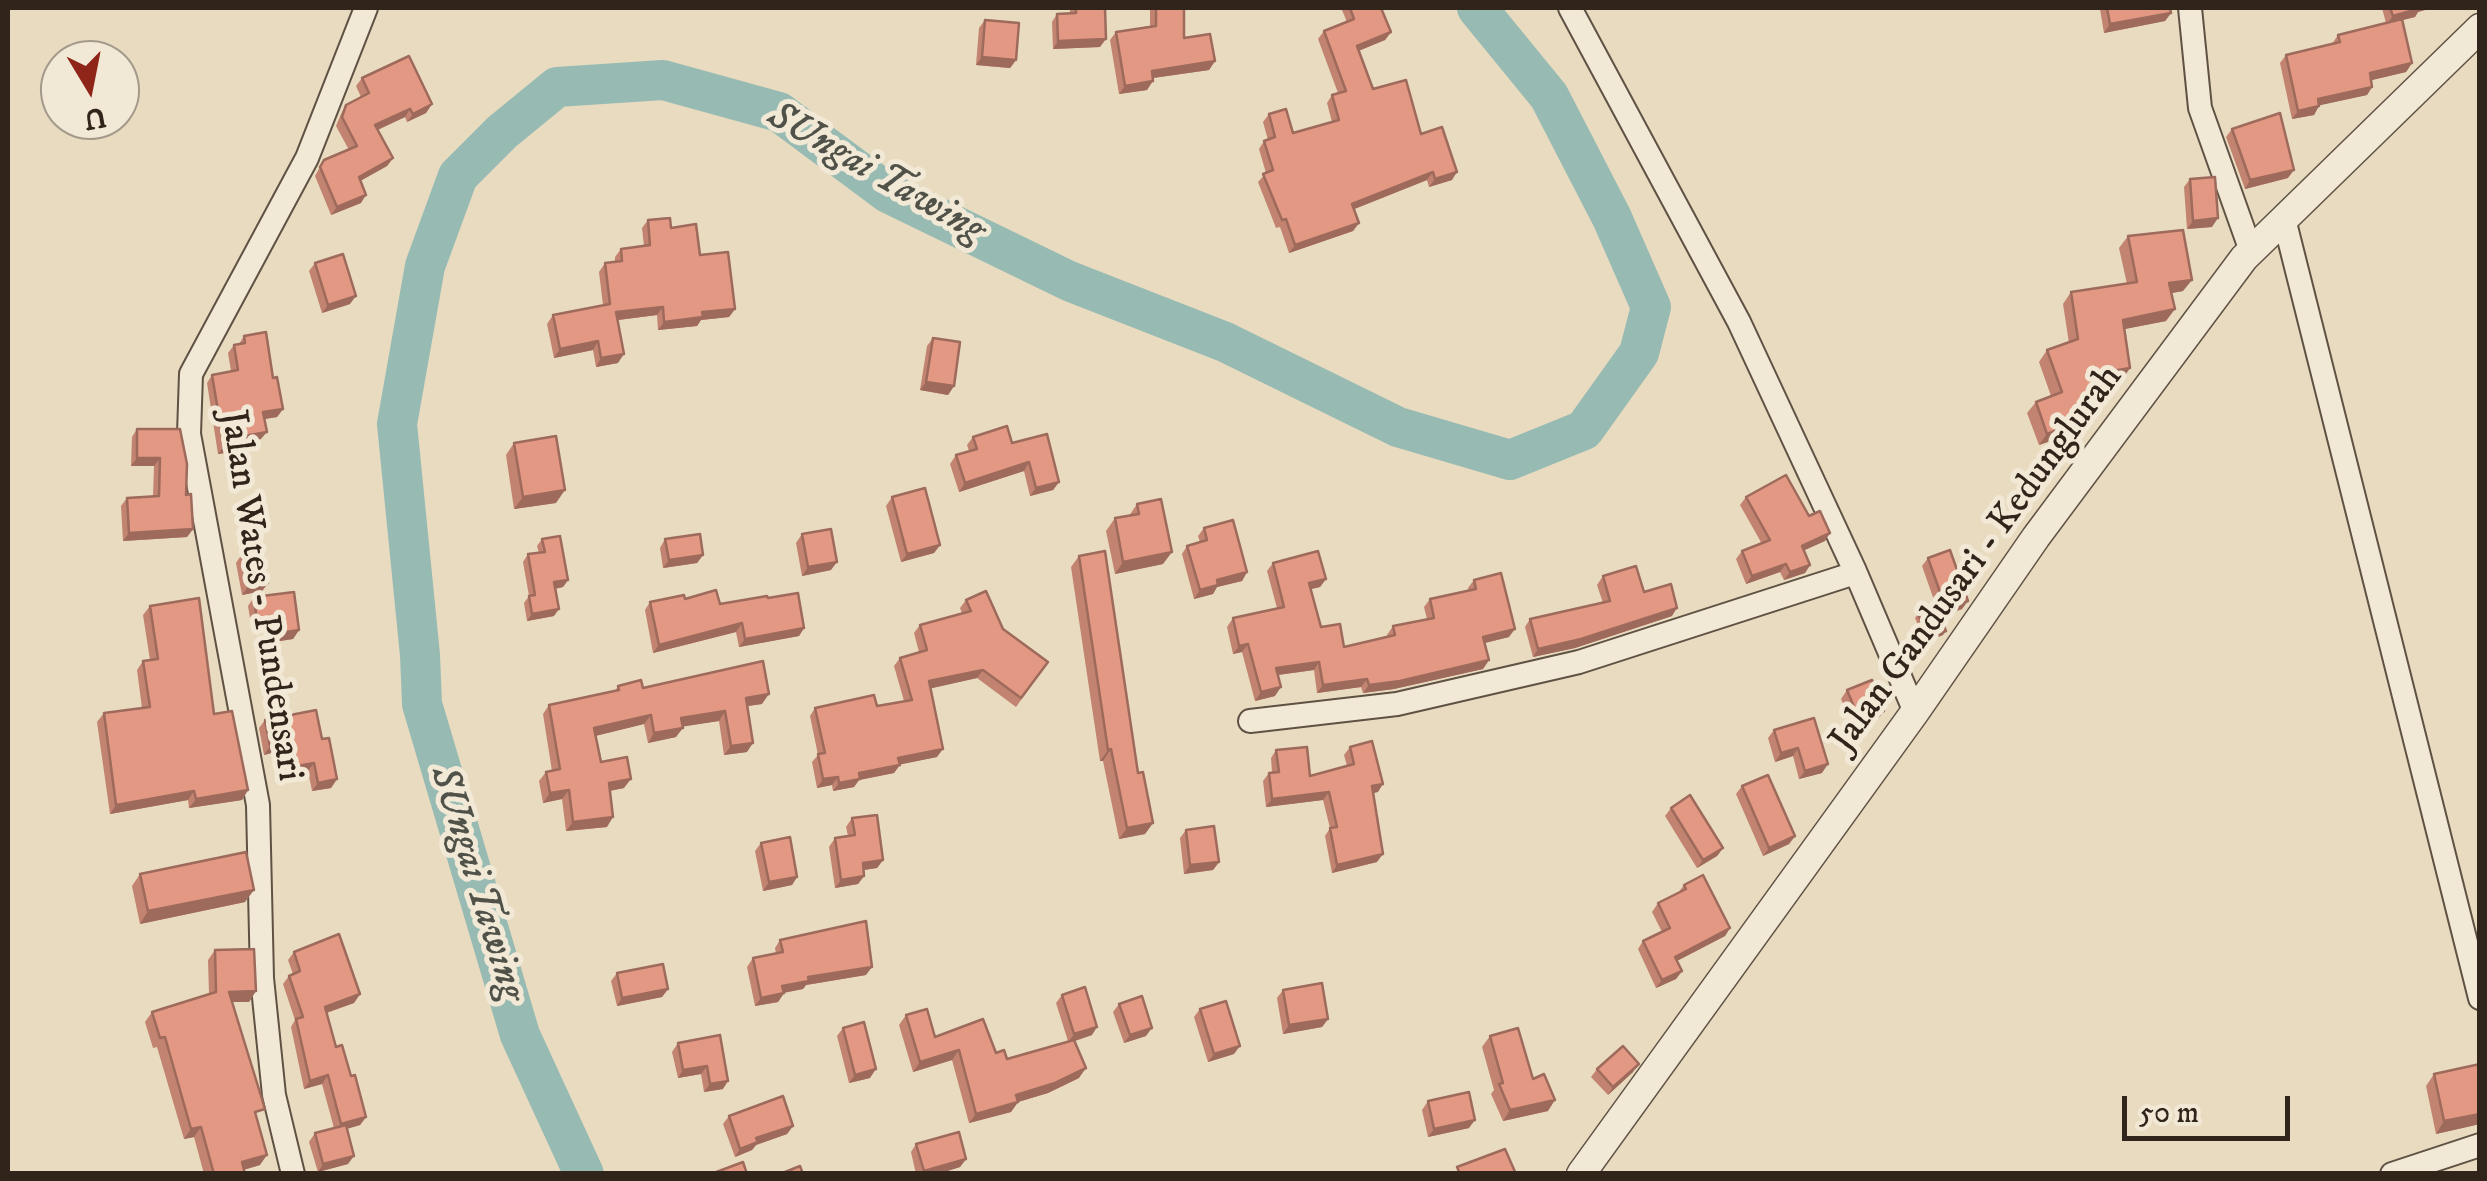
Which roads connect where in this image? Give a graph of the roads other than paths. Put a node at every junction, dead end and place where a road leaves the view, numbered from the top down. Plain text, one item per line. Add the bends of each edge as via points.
1 (366, 8) edge
2 (1570, 8) edge
3 (2190, 8) edge
4 (2480, 28) edge
5 (2284, 219) junction
6 (2251, 251) junction
7 (1856, 573) junction
8 (1915, 712) junction
9 (1250, 722) dead end
10 (2480, 998) edge
11 (2480, 1145) edge
12 (2452, 1163) edge
13 (293, 1174) edge
14 (1581, 1174) edge
15 (2392, 1174) edge

1 - 13 street, Jalan Wates - Pundensari via 307,158 192,374 189,434 258,805 262,978 274,1095
2 - 7 street via 1740,322
3 - 6 street via 2200,108
4 - 5 street, Jalan Gandusari - Kedunglurah
5 - 6 street, Jalan Gandusari - Kedunglurah
5 - 10 street
6 - 8 street, Jalan Gandusari - Kedunglurah via 2036,537
7 - 8 street
7 - 9 street via 1579,662 1397,704
8 - 14 street, Jalan Gandusari - Kedunglurah
11 - 12 street
12 - 15 street

